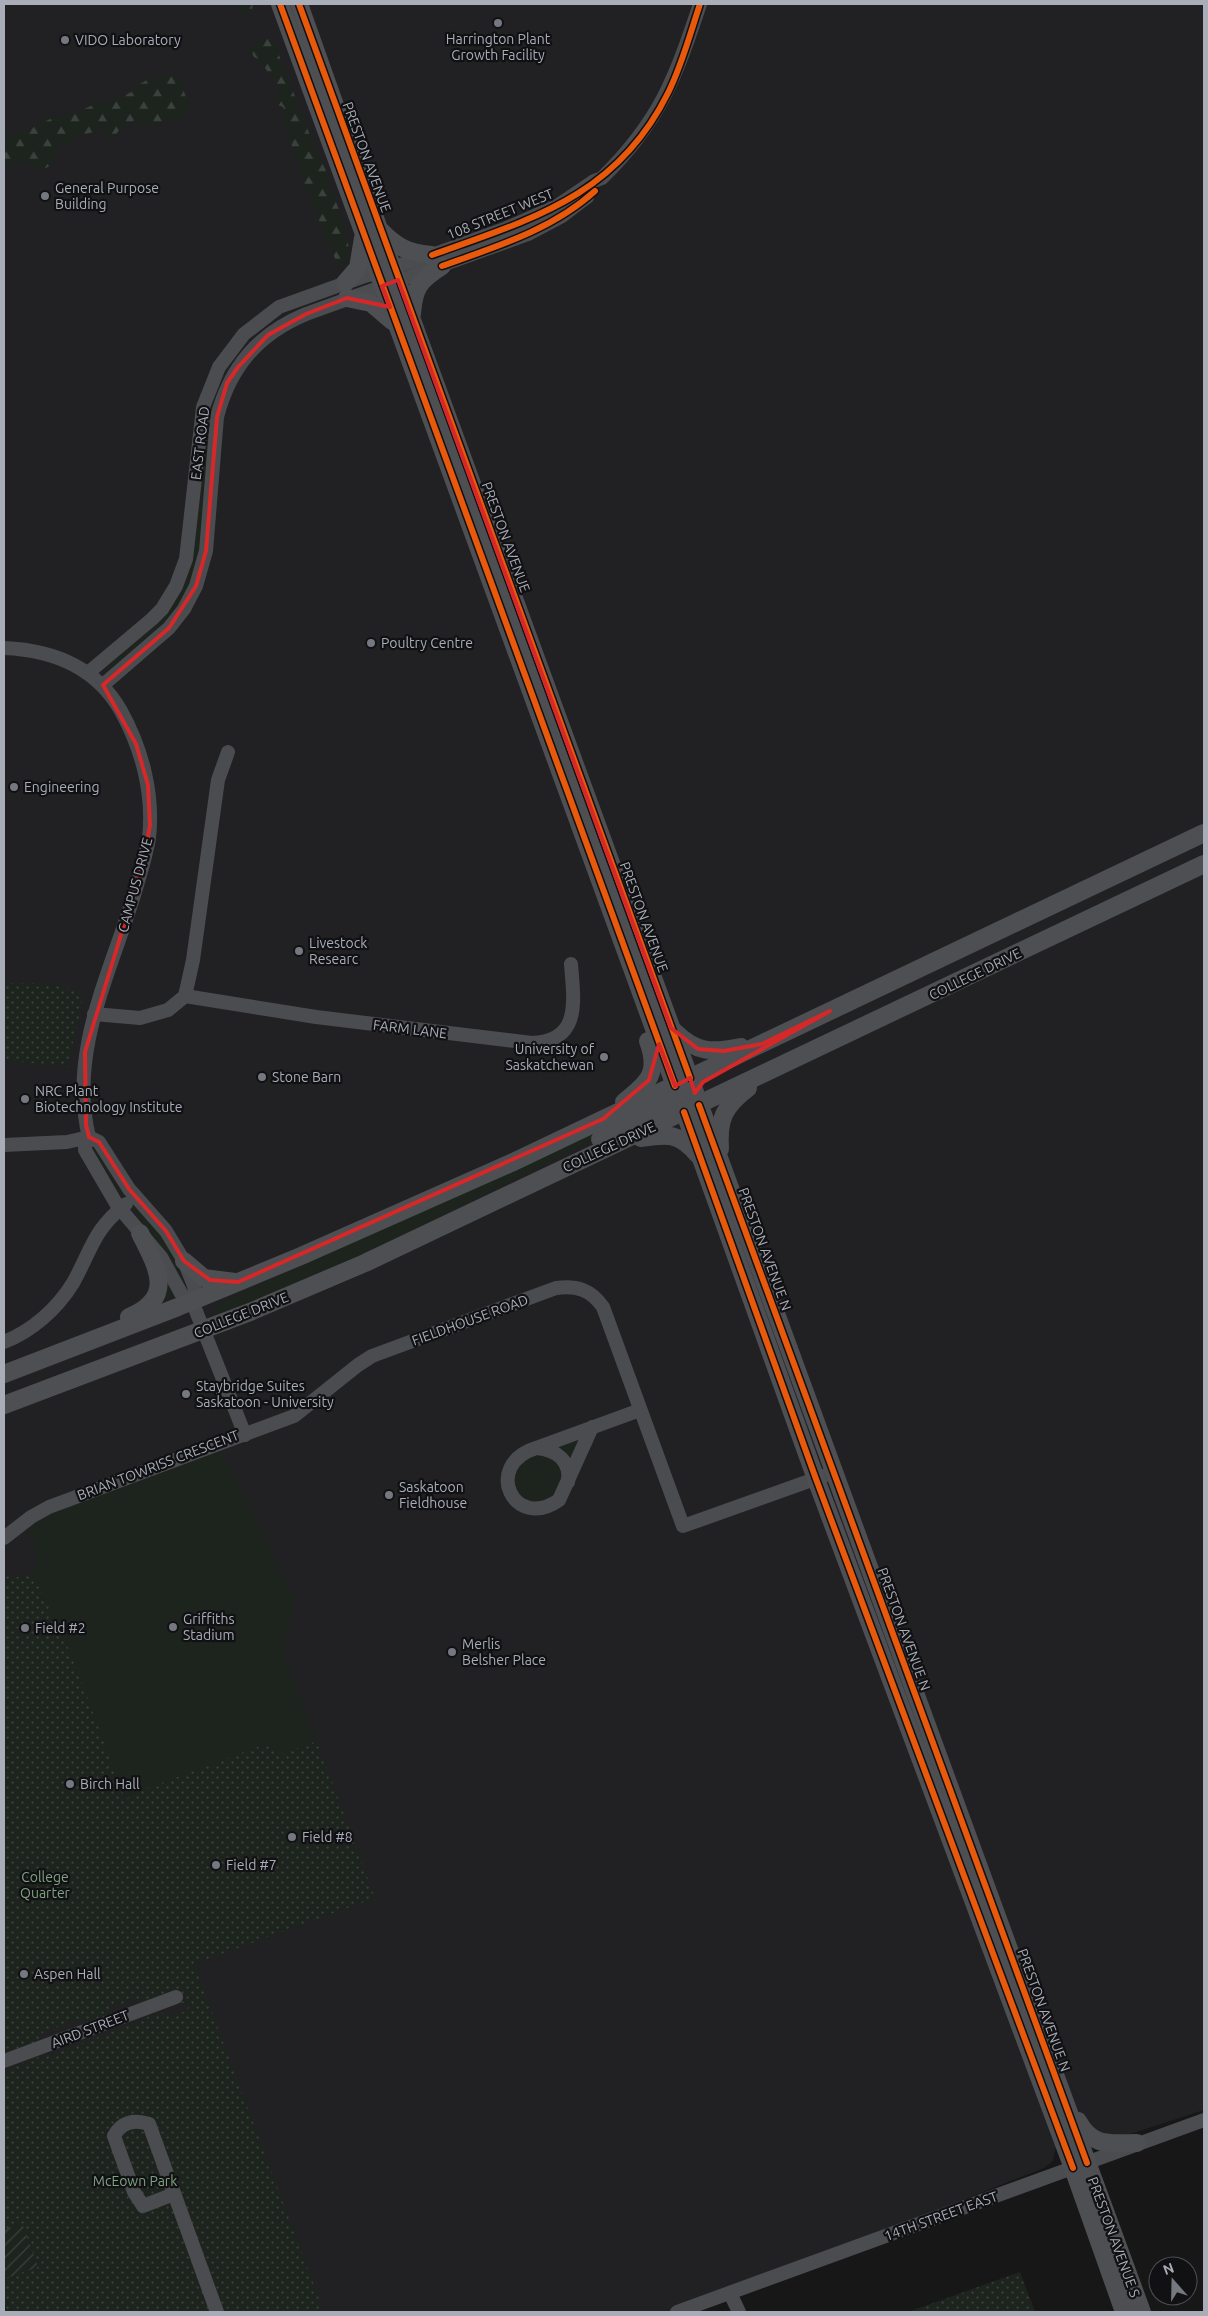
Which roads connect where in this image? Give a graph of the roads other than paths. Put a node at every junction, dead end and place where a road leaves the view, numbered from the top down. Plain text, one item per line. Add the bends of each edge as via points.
1 (280, 4) edge
2 (299, 4) edge
3 (700, 4) edge
4 (381, 231) junction
5 (362, 232) junction
6 (437, 261) junction
7 (388, 276) junction
8 (346, 290) junction
9 (404, 321) junction
10 (4, 648) edge
11 (89, 672) junction
12 (103, 685) junction
13 (228, 752) dead end
14 (1204, 833) edge
15 (1204, 864) edge
16 (608, 906) junction
17 (571, 964) dead end
18 (185, 996) junction
19 (830, 1011) junction
20 (94, 1014) junction
21 (671, 1028) junction
22 (762, 1044) junction
23 (770, 1072) junction
24 (687, 1094) junction
25 (603, 1119) junction
26 (89, 1137) junction
27 (625, 1140) junction
28 (4, 1145) edge
29 (701, 1159) junction
30 (721, 1164) junction
31 (135, 1196) junction
32 (119, 1209) junction
33 (140, 1233) junction
34 (184, 1261) junction
35 (365, 1263) junction
36 (238, 1282) junction
37 (192, 1301) junction
38 (204, 1330) junction
39 (4, 1342) edge
40 (83, 1343) junction
41 (4, 1374) edge
42 (4, 1405) edge
43 (640, 1410) junction
44 (592, 1427) junction
45 (245, 1435) junction
46 (536, 1448) junction
47 (833, 1472) junction
48 (816, 1479) junction
49 (568, 1483) junction
50 (4, 1538) edge
51 (176, 1998) dead end
52 (4, 2061) edge
53 (1055, 2075) junction
54 (1204, 2120) edge
55 (1137, 2143) junction
56 (1080, 2165) junction
57 (174, 2194) junction
58 (730, 2293) junction
59 (217, 2312) edge
60 (677, 2312) edge
61 (739, 2312) edge
62 (1124, 2312) edge
63 (1142, 2312) edge

1 - 5 main road, PRESTON AVENUE
2 - 4 main road, PRESTON AVENUE
3 - 6 street, 108 STREET WEST via 675,77 659,109 639,139 602,178 601,186 544,226 513,240
4 - 6 main road via 403,250
4 - 7 main road, PRESTON AVENUE
5 - 7 main road, PRESTON AVENUE
5 - 8 main road via 360,261
6 - 7 street, 108 STREET WEST
6 - 9 main road via 420,281
7 - 8 street, EAST ROAD
7 - 9 main road, PRESTON AVENUE
8 - 9 main road
8 - 11 street, EAST ROAD via 279,307 248,330 223,358 203,407 186,559 176,586 152,619
8 - 12 street, EAST ROAD via 278,328 260,343 227,383 217,417 206,551 196,586 169,628
9 - 16 main road, PRESTON AVENUE
9 - 21 main road, PRESTON AVENUE
10 - 11 street, CAMPUS DRIVE via 44,654
11 - 12 street, CAMPUS DRIVE
12 - 20 street, CAMPUS DRIVE via 132,733 148,784 150,810 144,860
13 - 18 street via 218,780
14 - 19 main road, COLLEGE DRIVE
15 - 23 main road, COLLEGE DRIVE
16 - 24 main road, PRESTON AVENUE
16 - 25 main road via 627,981 650,1046 653,1069 645,1085
17 - 18 street, FARM LANE via 573,1010 567,1028 553,1040 532,1044 316,1017
18 - 20 street via 168,1010 140,1018
19 - 22 main road, COLLEGE DRIVE
19 - 24 main road
20 - 26 street, CAMPUS DRIVE via 83,1068
21 - 22 main road via 687,1044 698,1049 724,1051
21 - 24 main road, PRESTON AVENUE
22 - 24 main road, COLLEGE DRIVE
23 - 24 main road, COLLEGE DRIVE
23 - 30 main road via 738,1095 726,1109 719,1132
24 - 25 main road, COLLEGE DRIVE
24 - 27 main road, COLLEGE DRIVE
24 - 29 main road, PRESTON AVENUE N
24 - 30 main road, PRESTON AVENUE N
24 - 35 main road via 388,1248
25 - 36 main road, COLLEGE DRIVE via 486,1174
26 - 28 street via 67,1142
26 - 31 street, CAMPUS DRIVE via 99,1142
26 - 32 street, CAMPUS DRIVE via 85,1150
27 - 29 main road via 676,1136 691,1146
27 - 35 main road, COLLEGE DRIVE
29 - 48 main road, PRESTON AVENUE N
30 - 47 main road, PRESTON AVENUE N
31 - 32 street
31 - 34 street, CAMPUS DRIVE via 160,1223
32 - 33 street, CAMPUS DRIVE
32 - 39 street via 98,1231 63,1297 34,1325
33 - 37 street, CAMPUS DRIVE via 161,1257 182,1295
33 - 40 main road via 160,1278 152,1300 139,1313 108,1325
34 - 36 main road via 210,1280
34 - 37 street, CAMPUS DRIVE via 195,1290
35 - 38 main road, COLLEGE DRIVE
36 - 37 main road, COLLEGE DRIVE
37 - 38 street, CAMPUS DRIVE
37 - 40 main road, COLLEGE DRIVE
38 - 42 main road, COLLEGE DRIVE
38 - 45 street, BRIAN TOWRISS CRESCENT
40 - 41 main road, COLLEGE DRIVE
43 - 44 street
43 - 45 street, FIELDHOUSE ROAD via 603,1306 588,1292 573,1286 556,1288 372,1356 302,1412
43 - 48 street, FIELDHOUSE ROAD via 683,1526
44 - 46 street
44 - 49 street
45 - 50 street, BRIAN TOWRISS CRESCENT via 49,1507 30,1517
46 - 49 street via 553,1451 564,1459
46 - 49 street via 518,1456 508,1471 508,1486 516,1500 527,1508 542,1509 559,1500
47 - 48 street, FIELDHOUSE ROAD
47 - 53 main road, PRESTON AVENUE N
48 - 56 main road, PRESTON AVENUE N
51 - 52 street, AIRD STREET
53 - 55 main road via 1084,2132 1092,2139 1104,2143
53 - 56 main road, PRESTON AVENUE N
54 - 55 street, 14TH STREET EAST
55 - 56 street, 14TH STREET EAST
56 - 58 street, 14TH STREET EAST
56 - 62 main road, PRESTON AVENUE S
56 - 63 main road, PRESTON AVENUE S
57 - 57 street via 149,2124 135,2121 120,2127 114,2136 134,2192 143,2206
57 - 59 street
58 - 60 street, 14TH STREET EAST
58 - 61 street

